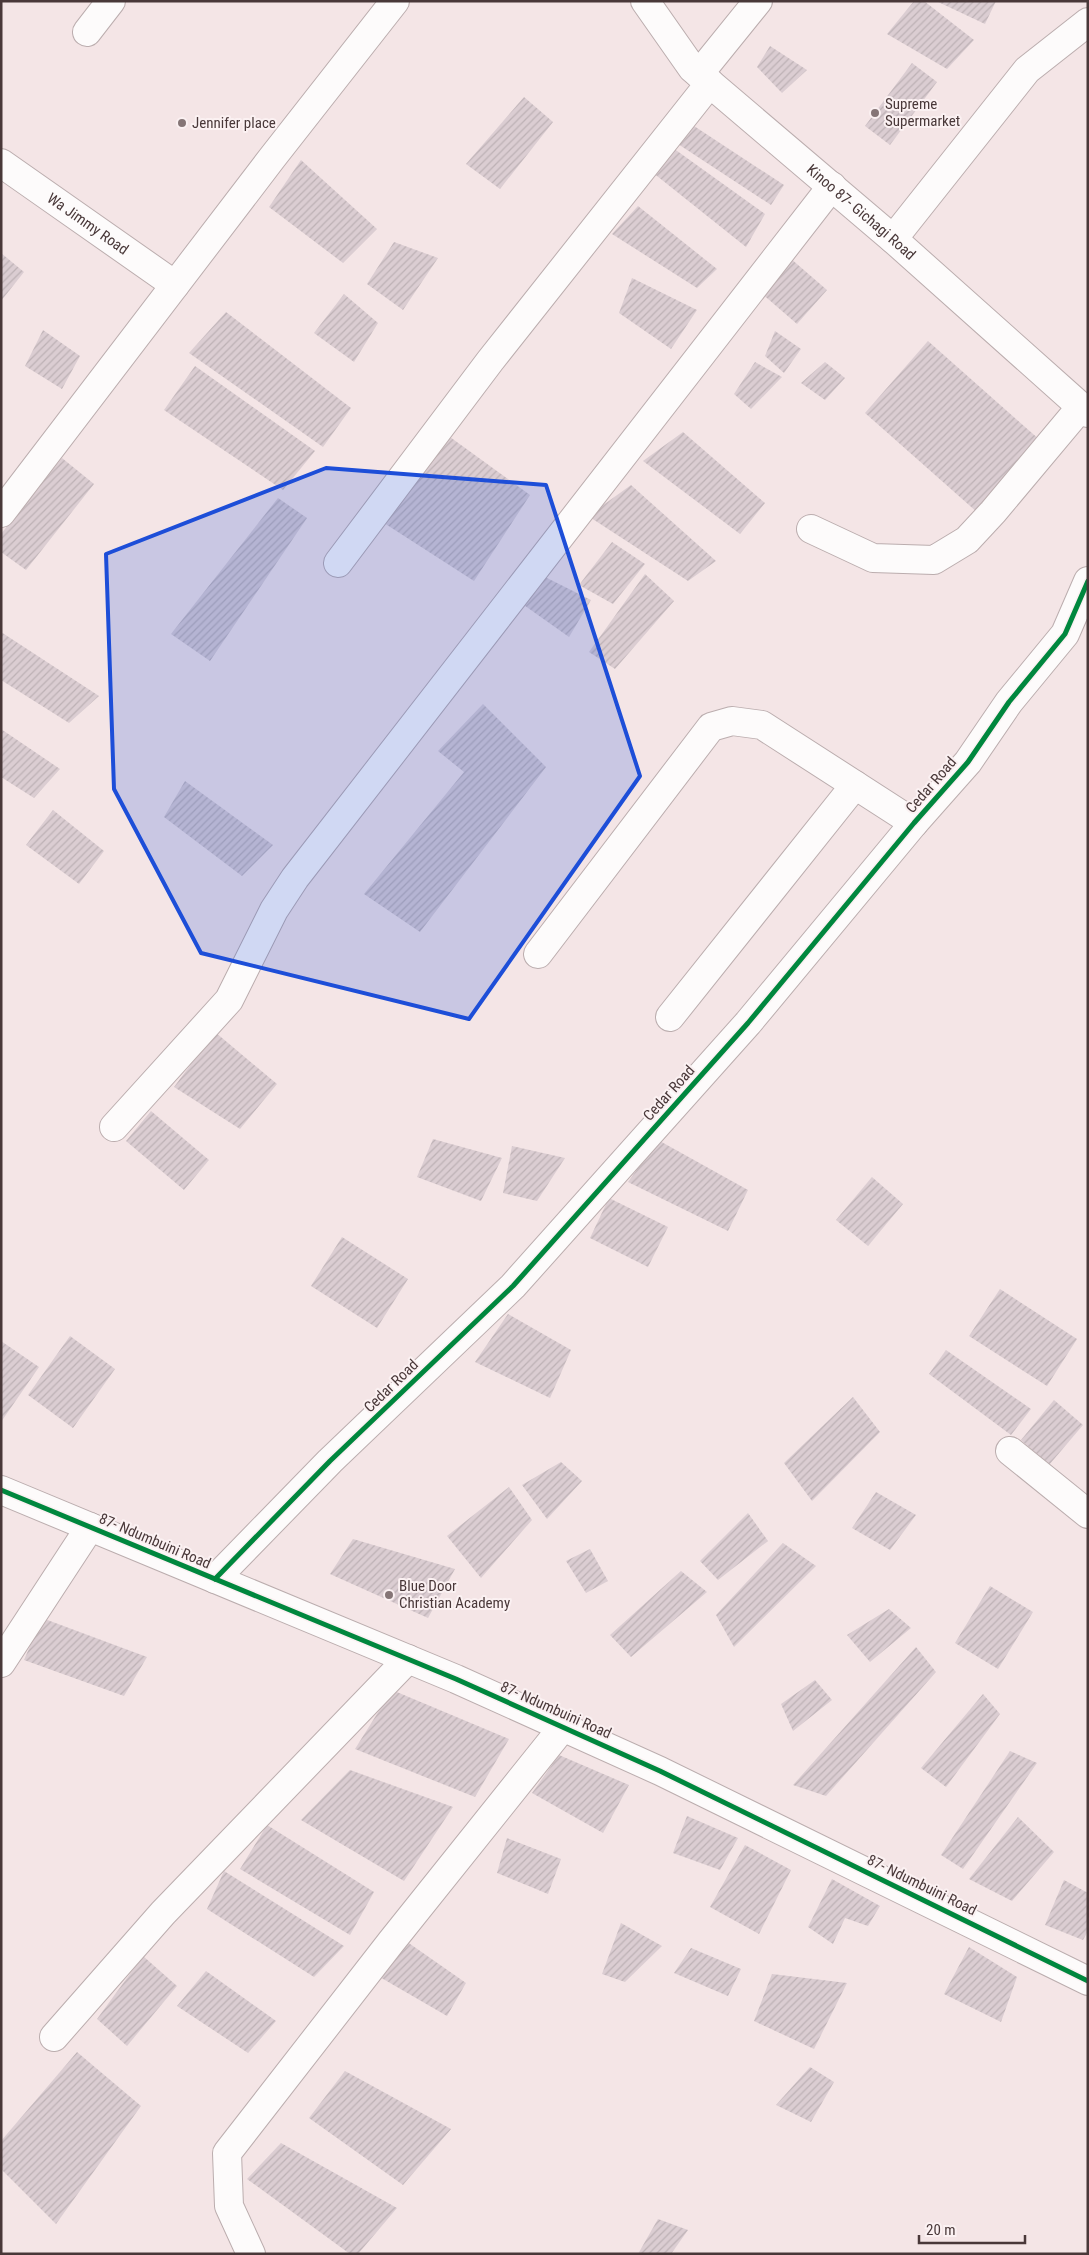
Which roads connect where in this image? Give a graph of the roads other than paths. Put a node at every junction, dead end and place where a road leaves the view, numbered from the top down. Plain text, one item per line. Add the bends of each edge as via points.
1 (111, 1) edge
2 (395, 1) edge
3 (645, 1) edge
4 (758, 1) edge
5 (1088, 22) edge
6 (87, 32) dead end
7 (705, 78) junction
8 (1, 163) edge
9 (832, 186) junction
10 (893, 239) junction
11 (175, 285) junction
12 (1084, 410) edge
13 (1, 513) edge
14 (811, 529) dead end
15 (338, 564) dead end
16 (1088, 581) edge
17 (855, 785) junction
18 (914, 823) junction
19 (538, 954) dead end
20 (670, 1017) dead end
21 (114, 1127) dead end
22 (1010, 1451) dead end
23 (1, 1490) edge
24 (1088, 1514) edge
25 (90, 1527) junction
26 (216, 1579) junction
27 (408, 1659) junction
28 (1, 1663) edge
29 (563, 1727) junction
30 (1088, 1981) edge
31 (54, 2037) dead end
32 (251, 2254) edge

1 - 6 street
2 - 11 street
3 - 7 street, Kinoo 87- Gichagi Road via 692,68
4 - 7 street
5 - 10 street via 1027,70
7 - 9 street, Kinoo 87- Gichagi Road
7 - 15 street
8 - 11 street, Wa Jimmy Road
9 - 10 street, Kinoo 87- Gichagi Road
9 - 21 street via 295,878 274,910 229,1000
10 - 12 street, Kinoo 87- Gichagi Road
11 - 13 street
12 - 14 street via 967,540 934,560 873,558
16 - 18 street, Cedar Road via 1065,634 1009,702 968,762
17 - 18 street
17 - 19 street via 762,725 732,721 711,727
17 - 20 street
18 - 26 street, Cedar Road via 748,1023 513,1286 330,1461
22 - 24 street
23 - 25 street, 87- Ndumbuini Road
25 - 26 street, 87- Ndumbuini Road
25 - 28 street
26 - 27 street, 87- Ndumbuini Road
27 - 29 street, 87- Ndumbuini Road
27 - 31 street via 163,1913
29 - 30 street, 87- Ndumbuini Road via 660,1771
29 - 32 street via 227,2153 229,2206

